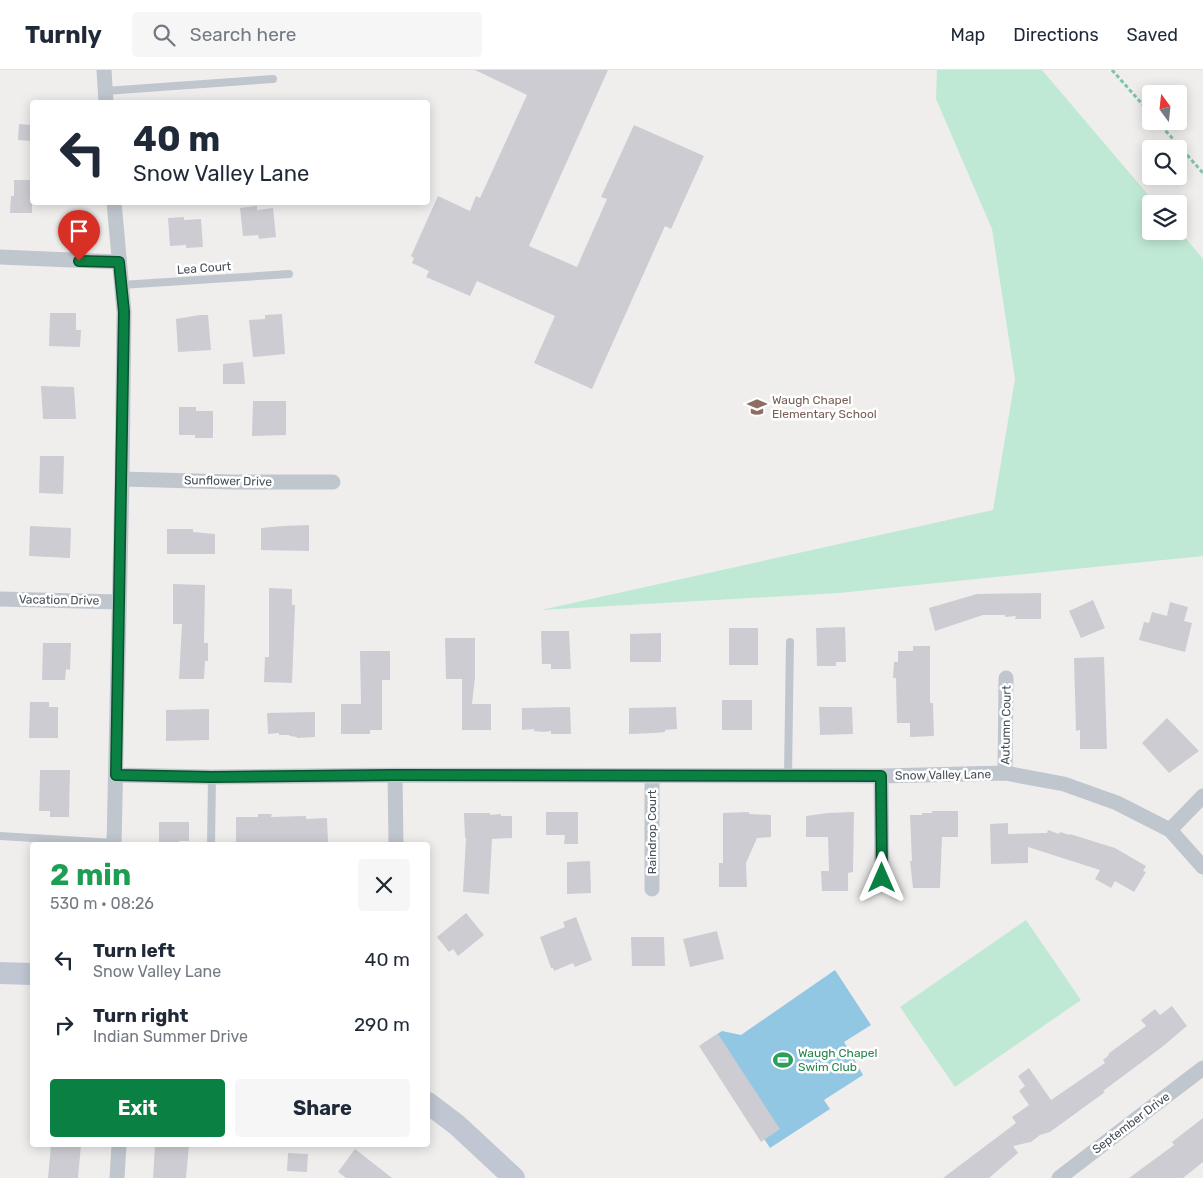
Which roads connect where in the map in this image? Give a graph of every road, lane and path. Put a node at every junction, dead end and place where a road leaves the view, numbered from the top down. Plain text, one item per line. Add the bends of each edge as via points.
1 (104, 70) edge
2 (1112, 70) edge
3 (273, 79) dead end
4 (106, 97) edge
5 (1142, 104) edge
6 (1165, 130) edge
7 (1203, 173) edge
8 (114, 205) edge
9 (0, 257) edge
10 (119, 262) junction
11 (289, 274) dead end
12 (121, 285) junction
13 (122, 479) junction
14 (333, 482) dead end
15 (0, 599) edge
16 (119, 602) junction
17 (790, 642) dead end
18 (1006, 678) dead end
19 (1005, 773) junction
20 (116, 775) junction
21 (395, 775) junction
22 (652, 776) junction
23 (788, 776) junction
24 (881, 776) junction
25 (212, 777) junction
26 (1203, 796) edge
27 (1170, 830) junction
28 (0, 836) edge
29 (86, 842) edge
30 (114, 842) edge
31 (211, 842) edge
32 (396, 842) edge
33 (1203, 867) edge
34 (882, 878) dead end
35 (652, 889) dead end
36 (0, 973) edge
37 (30, 974) edge
38 (1203, 1068) edge
39 (430, 1105) edge
40 (119, 1147) edge
41 (117, 1178) edge
42 (514, 1178) edge
43 (1059, 1178) edge

1 - 4 street
2 - 5 path
3 - 4 lane
6 - 7 path
8 - 10 street
9 - 10 street
10 - 12 street
11 - 12 lane, Lea Court
12 - 13 street via 124,312
13 - 14 street, Sunflower Drive
13 - 16 street
15 - 16 street, Vacation Drive
16 - 20 street
17 - 23 lane
18 - 19 street, Autumn Court
19 - 24 street, Snow Valley Lane
19 - 27 street, Snow Valley Lane via 1064,784 1117,803
20 - 25 street, Snow Valley Lane
20 - 30 street
21 - 22 street, Snow Valley Lane
21 - 25 street, Snow Valley Lane
21 - 32 street
22 - 23 street, Snow Valley Lane
22 - 35 street, Raindrop Court
23 - 24 street, Snow Valley Lane
24 - 34 street
25 - 31 lane
26 - 27 street
27 - 33 street, Snow Valley Lane
28 - 29 lane
36 - 37 main road
38 - 43 street, September Drive
39 - 42 main road
40 - 41 street

